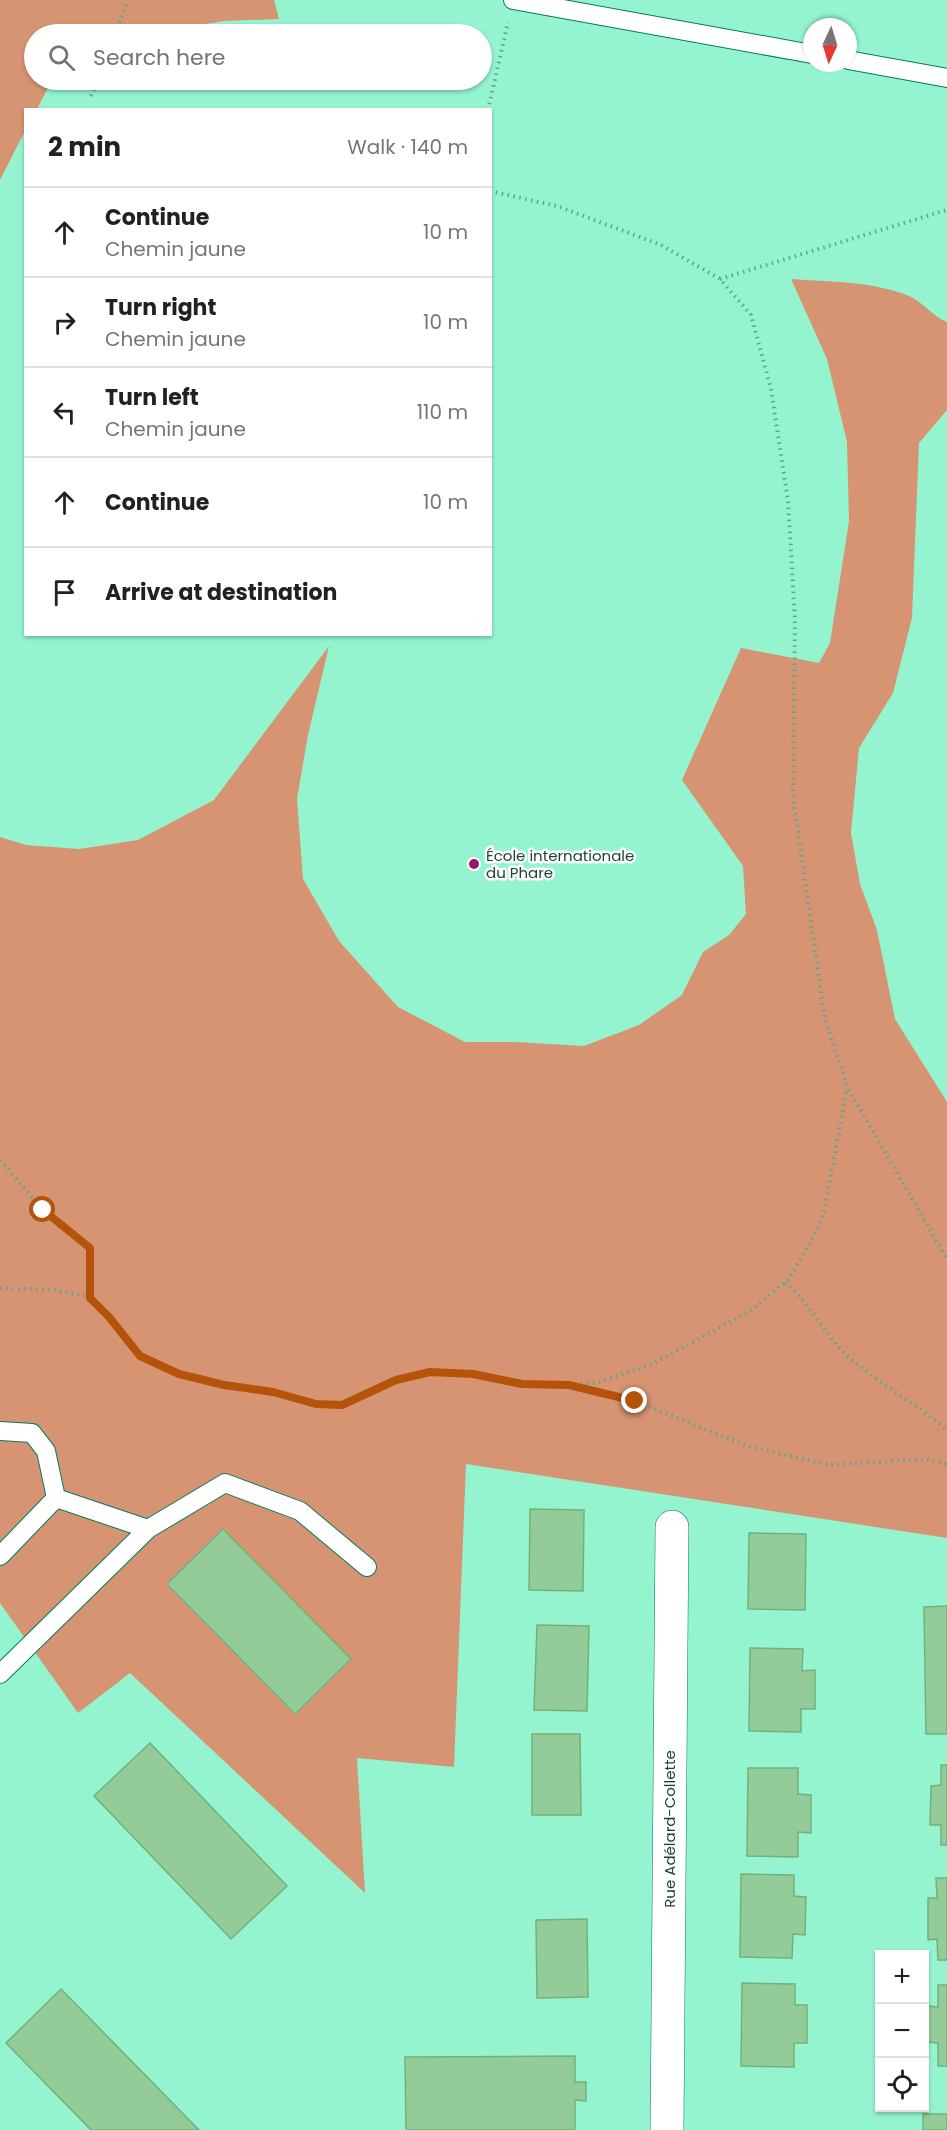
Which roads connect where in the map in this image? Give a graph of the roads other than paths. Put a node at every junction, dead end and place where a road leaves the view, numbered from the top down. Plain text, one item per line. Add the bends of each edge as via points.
1 (512, 5) edge
2 (803, 53) edge
3 (857, 62) edge
4 (947, 78) edge
5 (0, 1431) edge
6 (56, 1498) junction
7 (672, 1527) dead end
8 (148, 1529) junction
9 (0, 1556) edge
10 (367, 1567) dead end
11 (0, 1674) edge
12 (667, 2130) edge

1 - 2 lane
3 - 4 lane
5 - 6 lane via 32,1433 46,1451
6 - 8 lane
6 - 9 lane
7 - 12 street, Rue Adélard-Collette
8 - 10 lane via 225,1483 300,1511
8 - 11 lane

